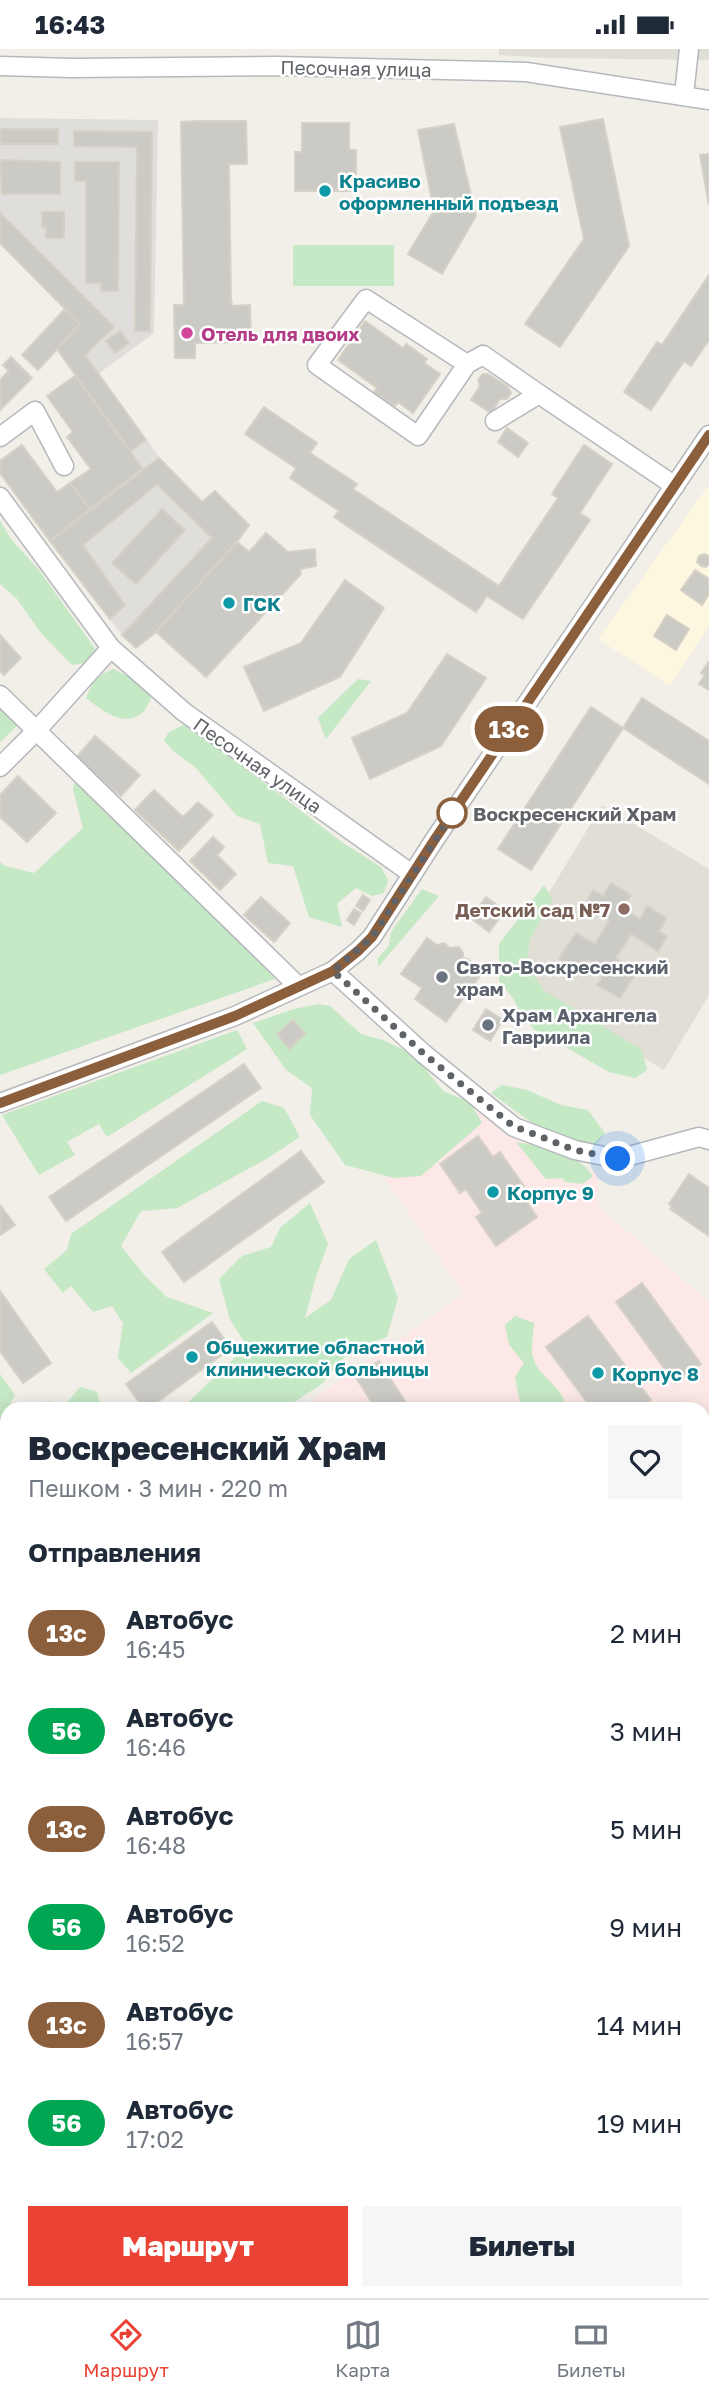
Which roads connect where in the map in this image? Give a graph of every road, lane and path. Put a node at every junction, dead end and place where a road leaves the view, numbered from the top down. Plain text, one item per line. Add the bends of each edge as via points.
1 (116, 49) edge
2 (689, 49) edge
3 (0, 66) edge
4 (117, 68) junction
5 (684, 95) junction
6 (709, 100) edge
7 (467, 364) junction
8 (539, 394) junction
9 (495, 421) dead end
10 (709, 435) edge
11 (0, 437) edge
12 (64, 466) dead end
13 (675, 486) junction
14 (0, 497) edge
15 (111, 648) junction
16 (0, 695) edge
17 (36, 731) junction
18 (0, 767) edge
19 (412, 874) junction
20 (333, 971) junction
21 (298, 986) junction
22 (0, 1103) edge
23 (709, 1140) edge

1 - 4 street
2 - 5 street
3 - 4 street, Песочная улица
4 - 5 street, Песочная улица via 277,66 526,72
5 - 6 street, Песочная улица
7 - 7 street via 418,436 317,365 366,299
7 - 8 street via 483,355
8 - 9 street
8 - 13 street
10 - 13 street
11 - 12 street via 35,411
13 - 19 street
14 - 15 street, Песочная улица
15 - 17 street
15 - 19 street, Песочная улица via 184,712
16 - 17 street
17 - 18 street
17 - 21 street
19 - 20 street via 372,937
20 - 21 street
20 - 23 street via 424,1054 513,1126 575,1150 618,1159 699,1137
21 - 22 street via 235,1016

